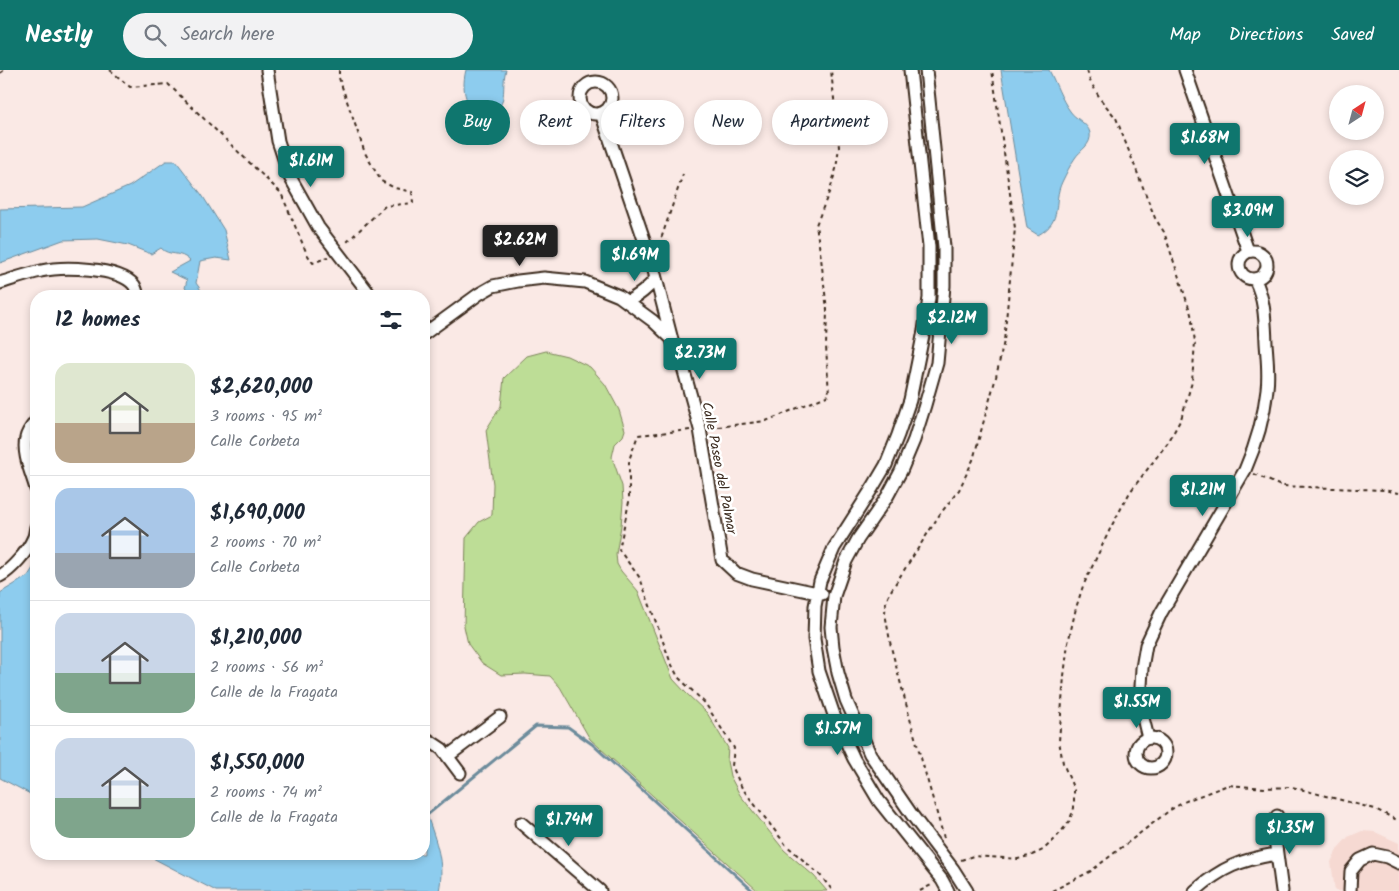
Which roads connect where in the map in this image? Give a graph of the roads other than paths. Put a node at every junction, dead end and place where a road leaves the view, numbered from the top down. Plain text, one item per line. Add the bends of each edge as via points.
1 (910, 70) edge
2 (926, 70) edge
3 (1185, 70) edge
4 (265, 71) edge
5 (611, 145) edge
6 (1248, 251) junction
7 (656, 278) junction
8 (1255, 280) junction
9 (0, 283) edge
10 (136, 290) edge
11 (366, 290) edge
12 (627, 302) junction
13 (430, 330) edge
14 (672, 340) junction
15 (30, 429) edge
16 (30, 467) edge
17 (30, 545) edge
18 (0, 576) edge
19 (817, 593) junction
20 (834, 596) junction
21 (500, 717) dead end
22 (1148, 738) dead end
23 (430, 741) edge
24 (448, 756) junction
25 (460, 773) dead end
26 (1277, 816) dead end
27 (521, 824) dead end
28 (1276, 854) junction
29 (1399, 863) edge
30 (600, 891) edge
31 (948, 891) edge
32 (967, 891) edge
33 (1195, 891) edge
34 (1282, 891) edge
35 (1350, 891) edge

1 - 19 street via 929,247 924,331 910,400 895,443 886,465 834,548
2 - 20 street via 944,247 937,363 914,440 901,471 846,561
3 - 6 street
4 - 11 street via 278,141 290,177 318,227
5 - 7 street, Calle Paseo del Palmar
6 - 8 street via 1238,261 1238,268 1242,275
6 - 8 street via 1263,255 1267,262 1267,270
7 - 12 street via 650,287
7 - 14 street, Calle Paseo del Palmar
8 - 22 street via 1265,312 1268,388 1264,413 1245,470 1164,606 1146,645 1140,706
9 - 10 street via 40,271 80,268 123,278
12 - 13 street via 585,282 544,278 518,281 493,286
12 - 14 street
14 - 19 street, Calle Paseo del Palmar via 700,429 722,560 736,573 752,579
15 - 16 street via 26,439
17 - 18 street
19 - 20 street, Calle Paseo del Palmar
19 - 31 street via 814,639 819,671 838,725 879,801
20 - 32 street via 833,648 838,673 858,729 886,779
21 - 24 street
23 - 24 street
24 - 25 street
26 - 28 street via 1273,824
27 - 30 street
28 - 33 street via 1232,866
28 - 34 street
29 - 35 street via 1373,854 1360,860 1351,871

